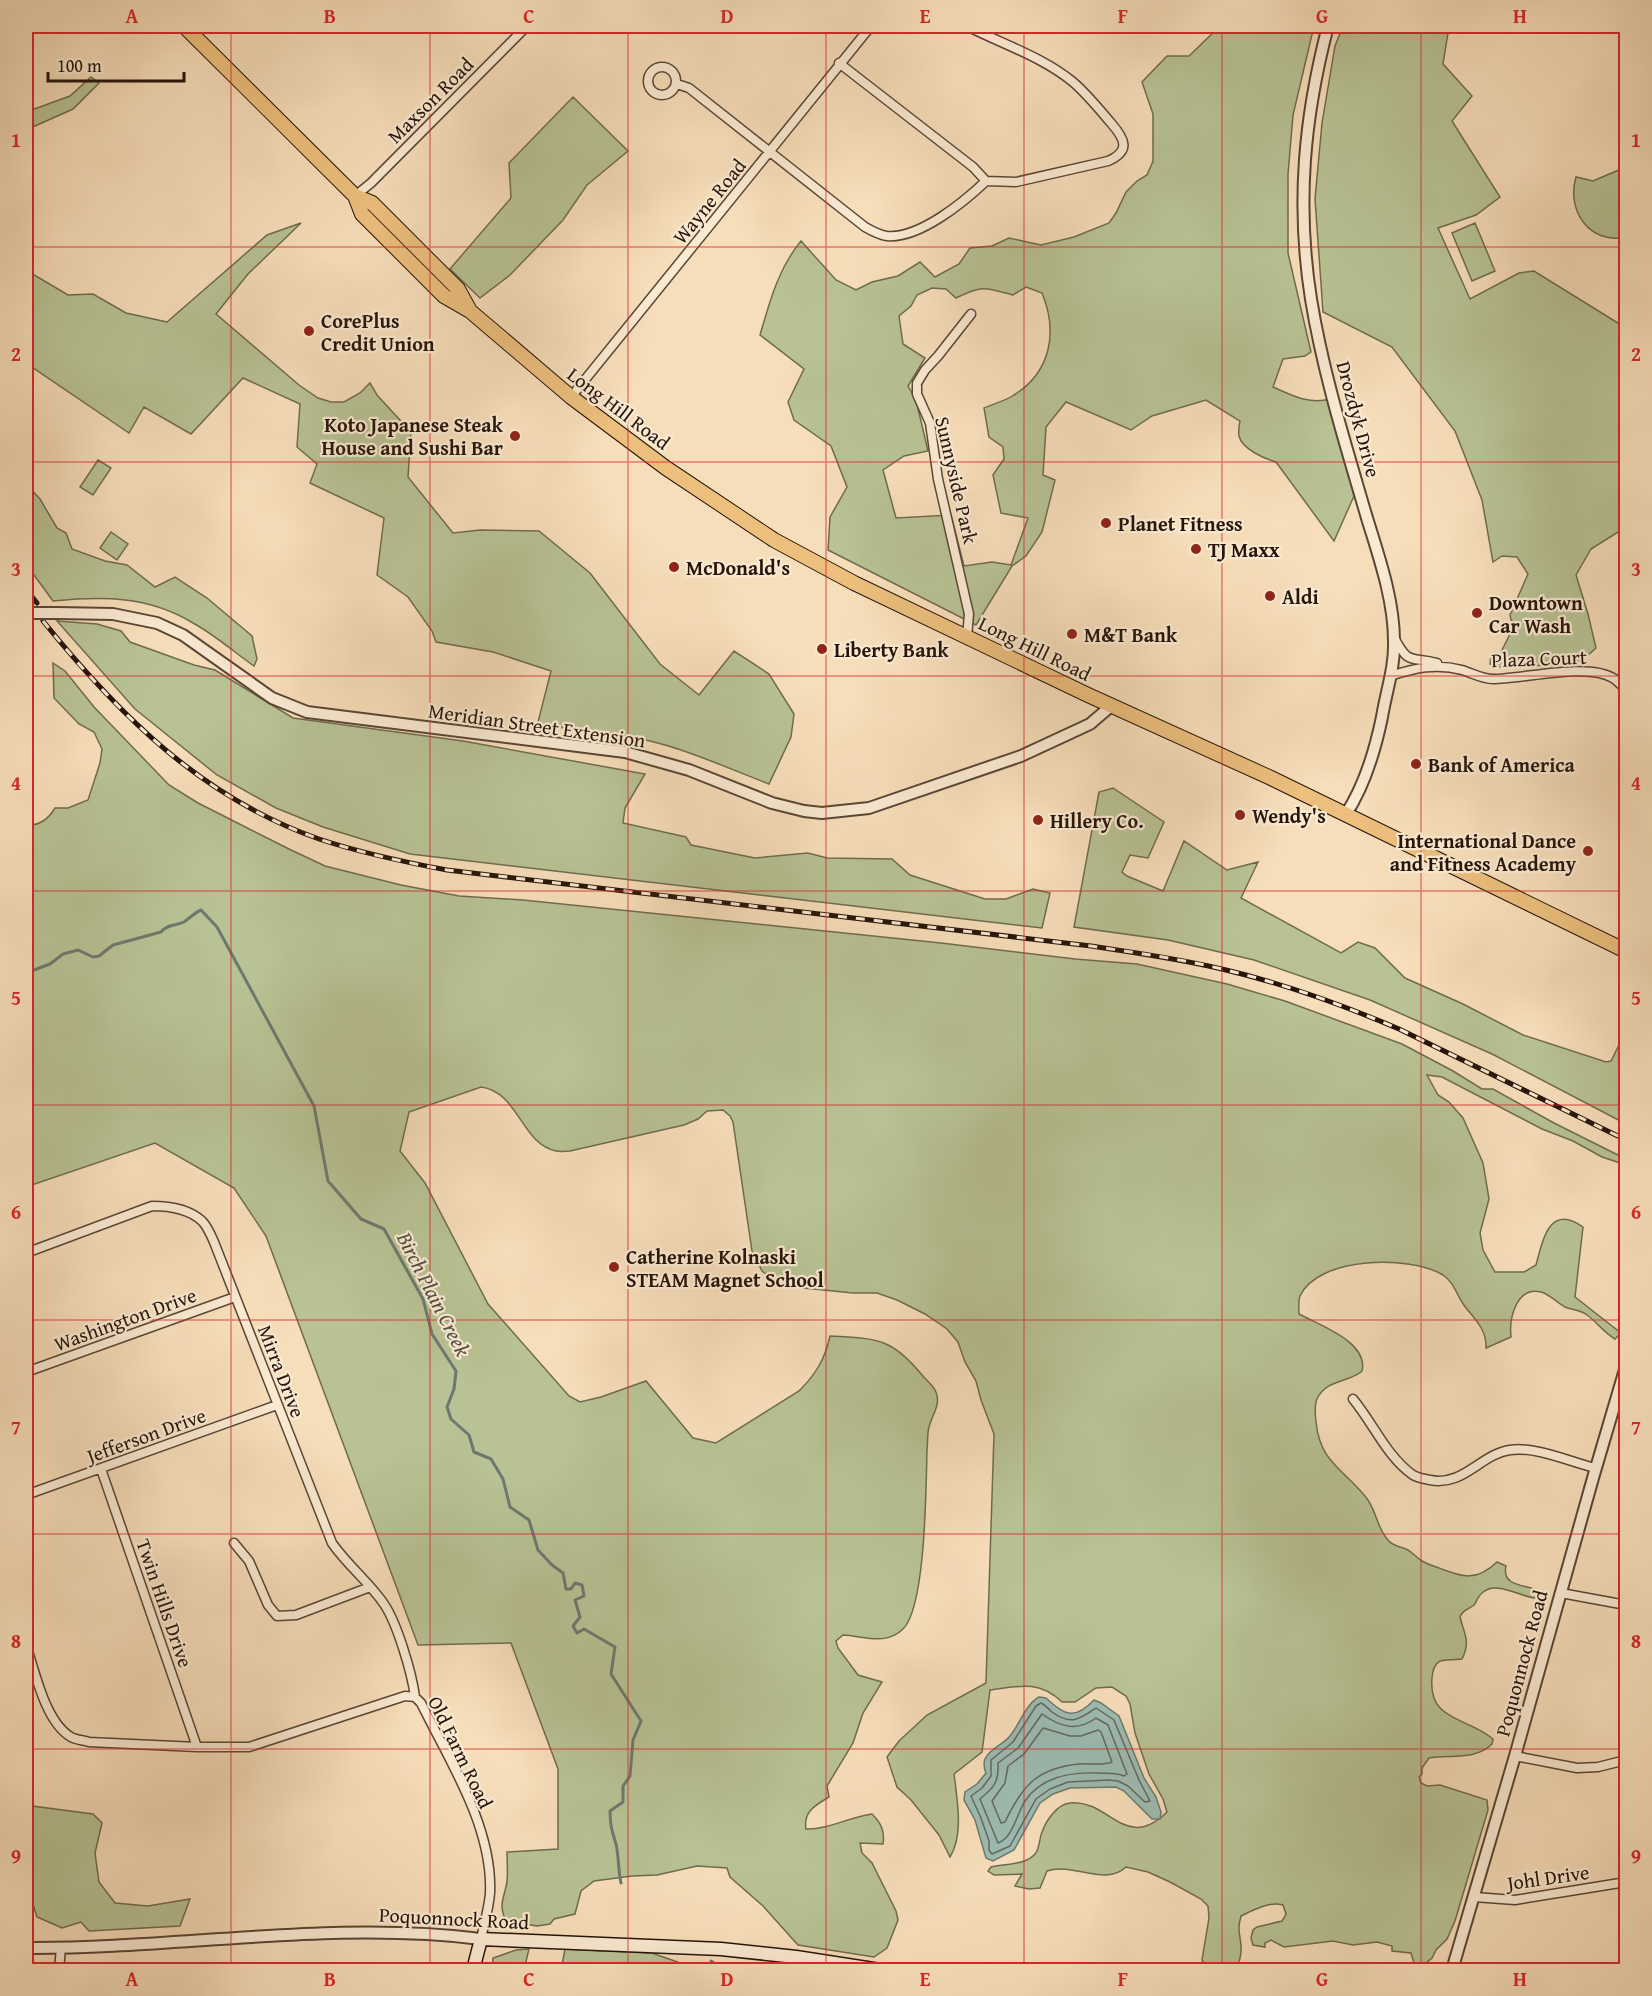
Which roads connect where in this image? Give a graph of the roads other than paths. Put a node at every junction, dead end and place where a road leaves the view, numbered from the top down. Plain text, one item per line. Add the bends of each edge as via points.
1 (184, 26) edge
2 (527, 26) edge
3 (871, 26) edge
4 (967, 26) edge
5 (1328, 26) edge
6 (839, 63) junction
7 (677, 84) dead end
8 (770, 152) junction
9 (986, 181) junction
10 (355, 196) junction
11 (971, 314) dead end
12 (571, 397) junction
13 (26, 613) edge
14 (968, 637) junction
15 (1394, 638) junction
16 (1449, 667) junction
17 (1390, 676) junction
18 (1626, 690) edge
19 (1112, 706) junction
20 (1346, 813) junction
21 (1626, 951) edge
22 (26, 1253) edge
23 (235, 1297) junction
24 (1626, 1366) edge
25 (26, 1372) edge
26 (1353, 1400) dead end
27 (277, 1405) junction
28 (1595, 1468) junction
29 (101, 1469) junction
30 (26, 1495) edge
31 (234, 1543) dead end
32 (370, 1587) junction
33 (1561, 1593) junction
34 (1626, 1605) edge
35 (26, 1645) edge
36 (416, 1696) junction
37 (197, 1747) junction
38 (1515, 1756) junction
39 (1626, 1760) edge
40 (1626, 1882) edge
41 (1474, 1897) junction
42 (481, 1939) junction
43 (26, 1948) edge
44 (61, 1948) junction
45 (58, 1971) edge
46 (473, 1971) edge
47 (880, 1971) edge
48 (1452, 1971) edge

1 - 10 main road, Long Hill Road
2 - 10 street, Maxson Road
3 - 6 street, Wayne Road
4 - 9 street via 1071,81 1124,143 1117,157 1108,161 1016,182
5 - 15 street, Drozdyk Drive via 1308,120 1303,172 1305,255 1320,345 1382,572
6 - 8 street, Wayne Road
6 - 9 street
7 - 8 street via 689,88
8 - 9 street via 865,227 888,236 929,224
8 - 12 street, Wayne Road
10 - 12 main road, Long Hill Road via 372,203 459,289 470,311
11 - 14 street, Sunnyside Park via 917,383 917,394 930,423 938,479 969,614
12 - 14 main road, Long Hill Road via 666,468 774,540
13 - 19 street, Meridian Street Extension, bridge via 113,614 157,623 193,642 272,698 308,712 625,752 689,770 788,808 822,813 869,808 1021,756 1090,724
14 - 19 main road, Long Hill Road
15 - 16 street, Plaza Court via 1402,653 1410,658
15 - 17 street, Drozdyk Drive
16 - 17 street, Plaza Court via 1425,666
16 - 18 street, Plaza Court via 1490,679 1579,671 1599,673
17 - 20 street, Drozdyk Drive via 1372,757
19 - 20 main road, Long Hill Road
20 - 21 main road, Long Hill Road
22 - 23 street, Mirra Drive via 152,1206 166,1206 184,1210 202,1221
23 - 25 street, Washington Drive
23 - 27 street, Mirra Drive
24 - 28 street, Poquonnock Road
26 - 28 street via 1399,1464 1415,1477 1452,1479 1510,1450 1535,1451
27 - 29 street, Jefferson Drive
27 - 32 street, Mirra Drive via 332,1544
28 - 33 street, Poquonnock Road
29 - 30 street, Jefferson Drive
29 - 37 street, Twin Hills Drive
31 - 32 street via 249,1561 268,1605 277,1616 296,1615
32 - 36 street, Mirra Drive via 393,1621
33 - 34 street
33 - 38 street, Poquonnock Road
35 - 37 street, Old Farm Road via 51,1717 72,1738
36 - 37 street, Old Farm Road via 405,1696 255,1745
36 - 42 street, Old Farm Road via 458,1776 486,1854 490,1895
38 - 39 street via 1577,1768
38 - 41 street, Poquonnock Road
40 - 41 street, Johl Drive via 1515,1900
41 - 48 street, Poquonnock Road
42 - 44 street, Poquonnock Road via 342,1933
42 - 46 main road
42 - 47 main road, Poquonnock Road via 722,1949
43 - 44 street, Poquonnock Road
44 - 45 street

